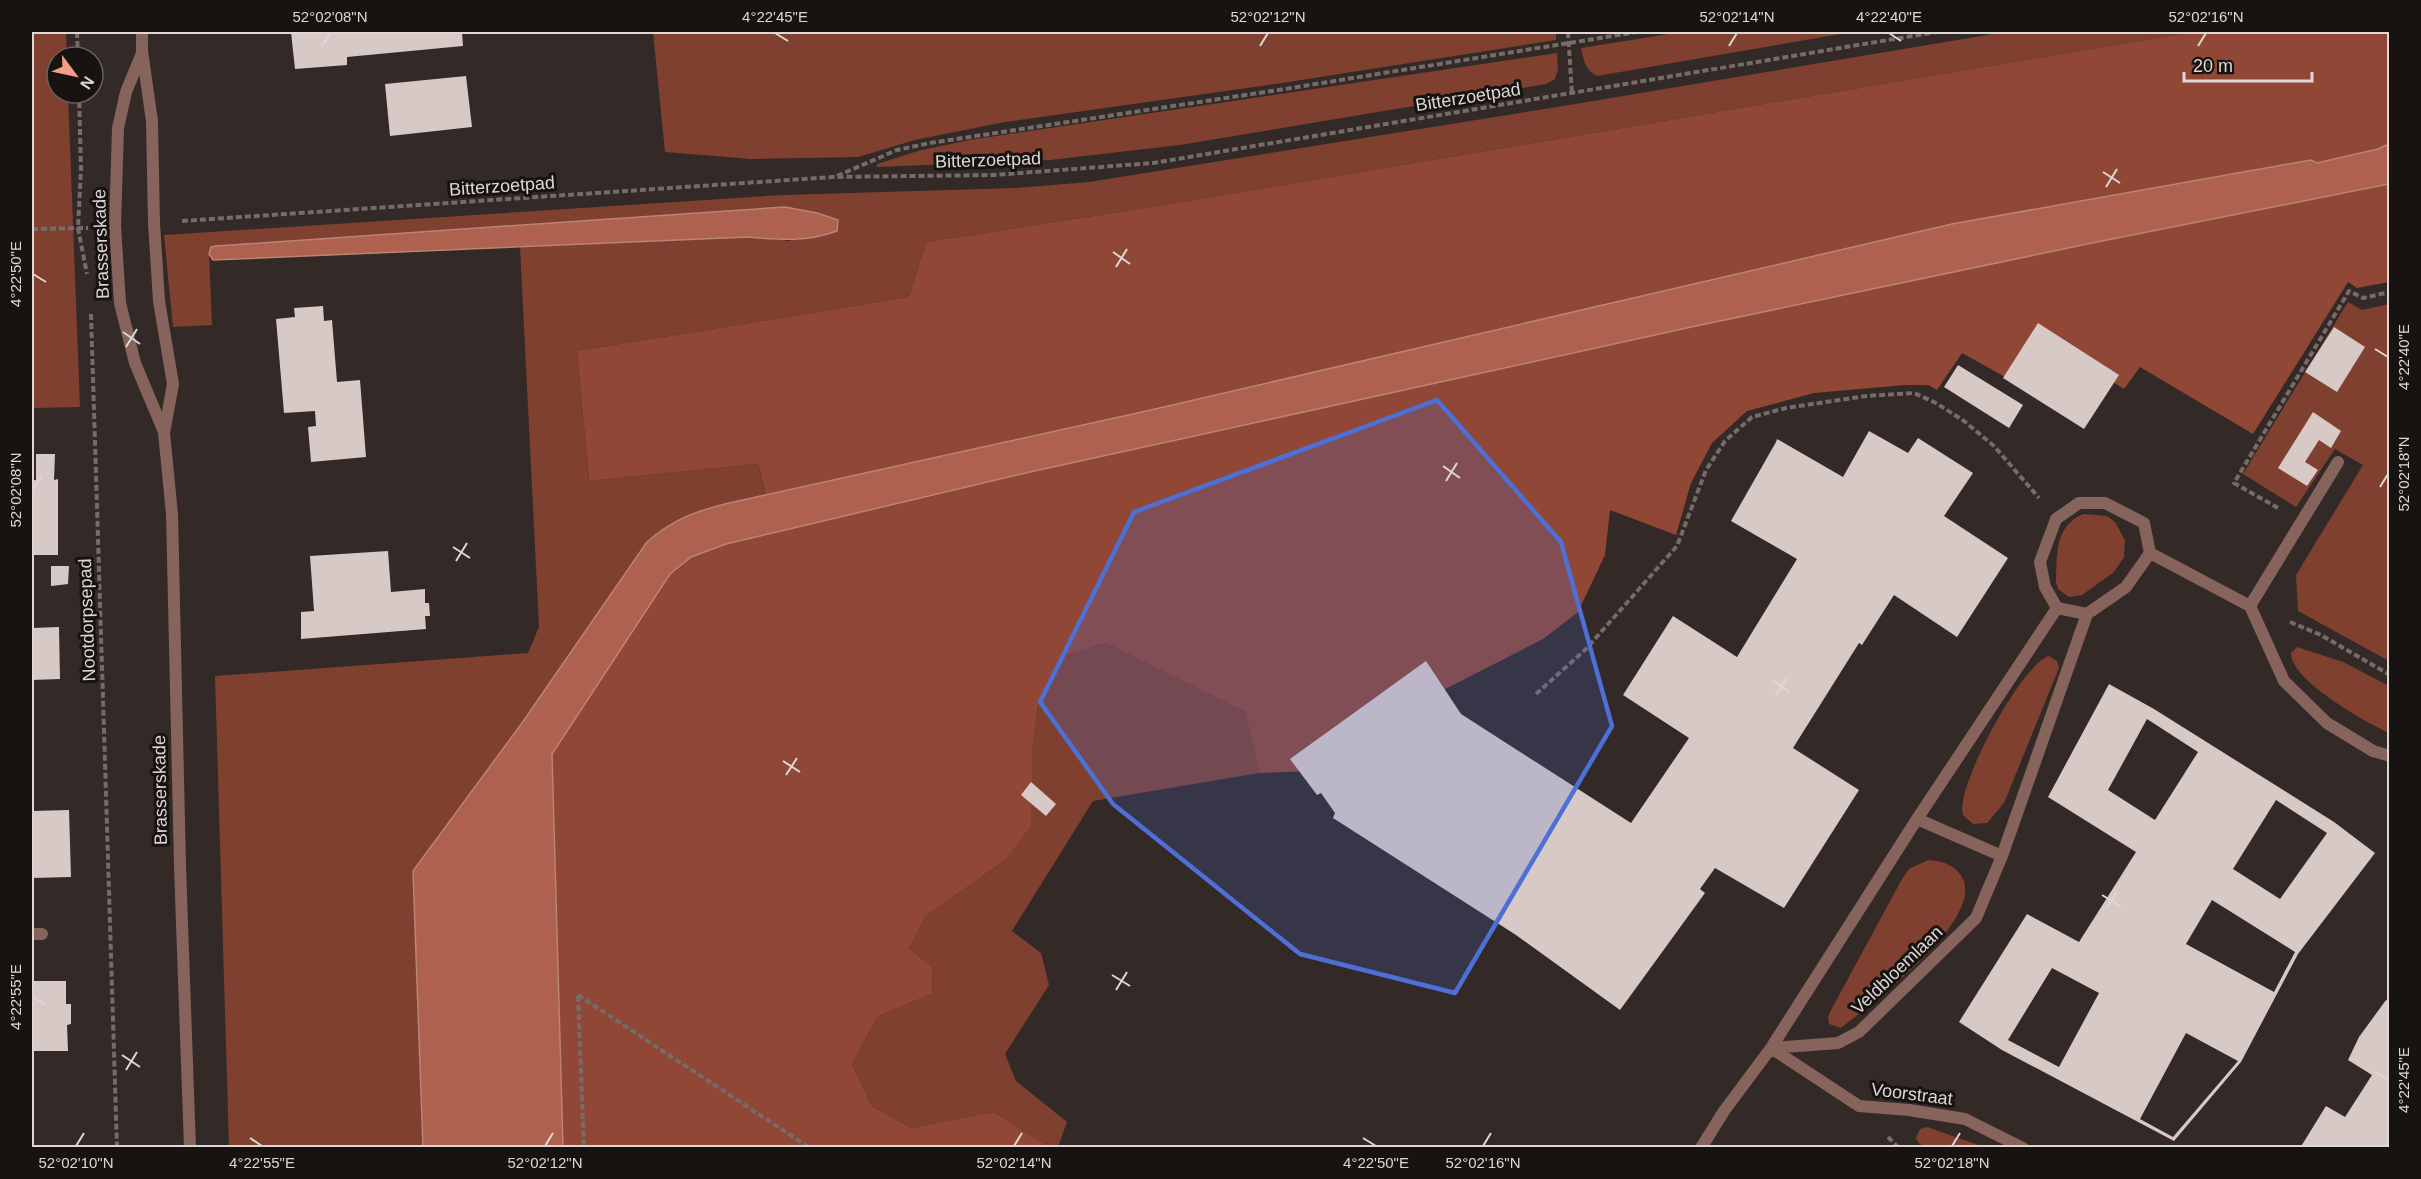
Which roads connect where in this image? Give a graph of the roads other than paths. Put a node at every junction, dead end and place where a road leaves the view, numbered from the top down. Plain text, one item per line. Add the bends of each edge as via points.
1 (142, 32) edge
2 (142, 51) junction
3 (164, 433) junction
4 (2338, 462) dead end
5 (2150, 553) junction
6 (2250, 606) junction
7 (2057, 608) junction
8 (2087, 614) junction
9 (2390, 756) edge
10 (1917, 819) junction
11 (2002, 856) junction
12 (1771, 1048) junction
13 (190, 1148) edge
14 (1701, 1148) edge
15 (2023, 1148) edge

1 - 2 street, Brasserskade
2 - 3 street, Brasserskade via 152,121 159,301 172,384
2 - 3 street, Brasserskade via 126,92 118,128 115,226 120,303 135,363
3 - 13 street, Brasserskade via 172,514
4 - 6 street
5 - 6 street
5 - 7 street via 2144,523 2105,503 2079,503 2056,519 2040,562 2046,587
5 - 8 street via 2126,587
6 - 9 street via 2284,681 2327,723 2373,751
7 - 8 street
7 - 10 street
8 - 11 street, Veldbloemlaan
10 - 11 street
10 - 12 street
11 - 12 street, Veldbloemlaan via 1976,918 1859,1032 1838,1042
12 - 14 street
12 - 15 street, Voorstraat via 1859,1106 1965,1119

